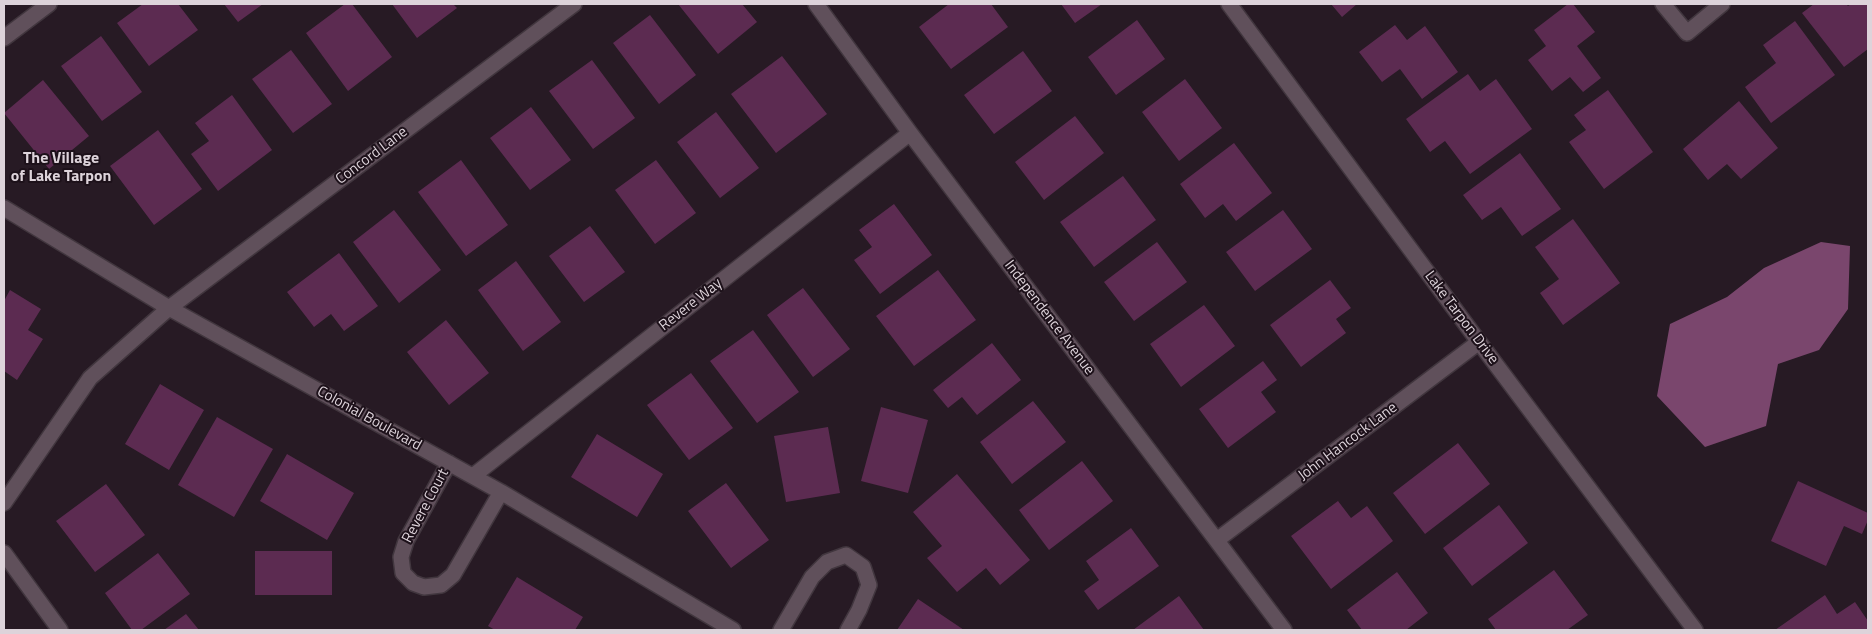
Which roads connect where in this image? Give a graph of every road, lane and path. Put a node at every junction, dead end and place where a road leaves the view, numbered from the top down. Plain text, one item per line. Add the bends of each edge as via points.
1 (49, 4) edge
2 (574, 4) edge
3 (816, 4) edge
4 (1229, 4) edge
5 (1663, 4) edge
6 (1722, 4) edge
7 (4, 38) edge
8 (910, 133) junction
9 (4, 208) edge
10 (169, 308) junction
11 (1479, 342) junction
12 (449, 463) junction
13 (473, 476) junction
14 (501, 492) junction
15 (4, 503) edge
16 (1217, 540) junction
17 (4, 553) edge
18 (60, 630) edge
19 (733, 630) edge
20 (781, 630) edge
21 (848, 630) edge
22 (1284, 630) edge
23 (1695, 630) edge

1 - 7 street
2 - 10 street, Concord Lane
3 - 8 street, Independence Avenue
4 - 11 street, Lake Tarpon Drive
5 - 6 street via 1687,33
8 - 13 street, Revere Way
8 - 16 street, Independence Avenue
9 - 10 street, Colonial Boulevard
10 - 12 street, Colonial Boulevard
10 - 15 street, Concord Lane via 90,378
11 - 16 street, John Hancock Lane
11 - 23 street, Lake Tarpon Drive
12 - 13 street, Colonial Boulevard
12 - 14 street, Revere Court via 406,541 401,557 403,573 413,583 424,587 441,585 453,574
13 - 14 street, Colonial Boulevard
14 - 19 street, Colonial Boulevard
16 - 22 street, Independence Avenue
17 - 18 street
20 - 21 street via 812,577 827,562 846,555 863,567 869,585

